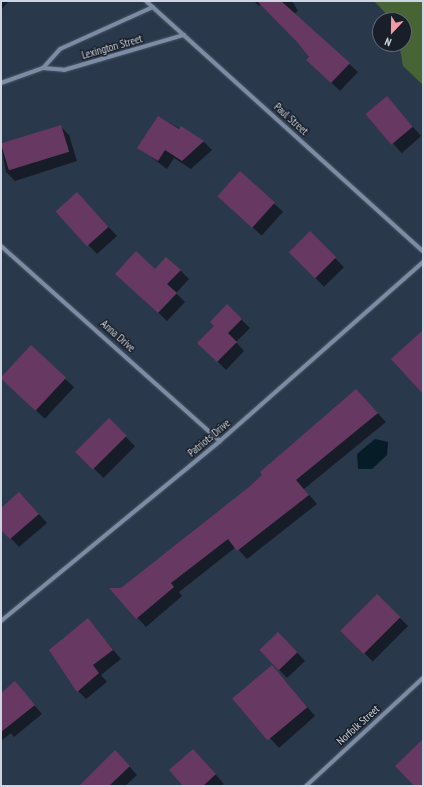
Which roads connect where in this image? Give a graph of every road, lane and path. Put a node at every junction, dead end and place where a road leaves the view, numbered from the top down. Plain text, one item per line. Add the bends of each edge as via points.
1 (146, 1) edge
2 (153, 7) junction
3 (184, 35) junction
4 (43, 68) junction
5 (1, 83) edge
6 (1, 246) edge
7 (423, 251) edge
8 (423, 262) edge
9 (220, 441) junction
10 (2, 619) edge
11 (423, 678) edge
12 (306, 786) edge

1 - 2 street, Paul Street
2 - 3 street, Paul Street
2 - 4 street, Lexington Street via 60,49
3 - 4 street, Lexington Street via 64,70
3 - 7 street, Paul Street
4 - 5 street, Lexington Street
6 - 9 street, Anna Drive
8 - 9 street, Patriots Drive
9 - 10 street, Patriots Drive
11 - 12 street, Norfolk Street

